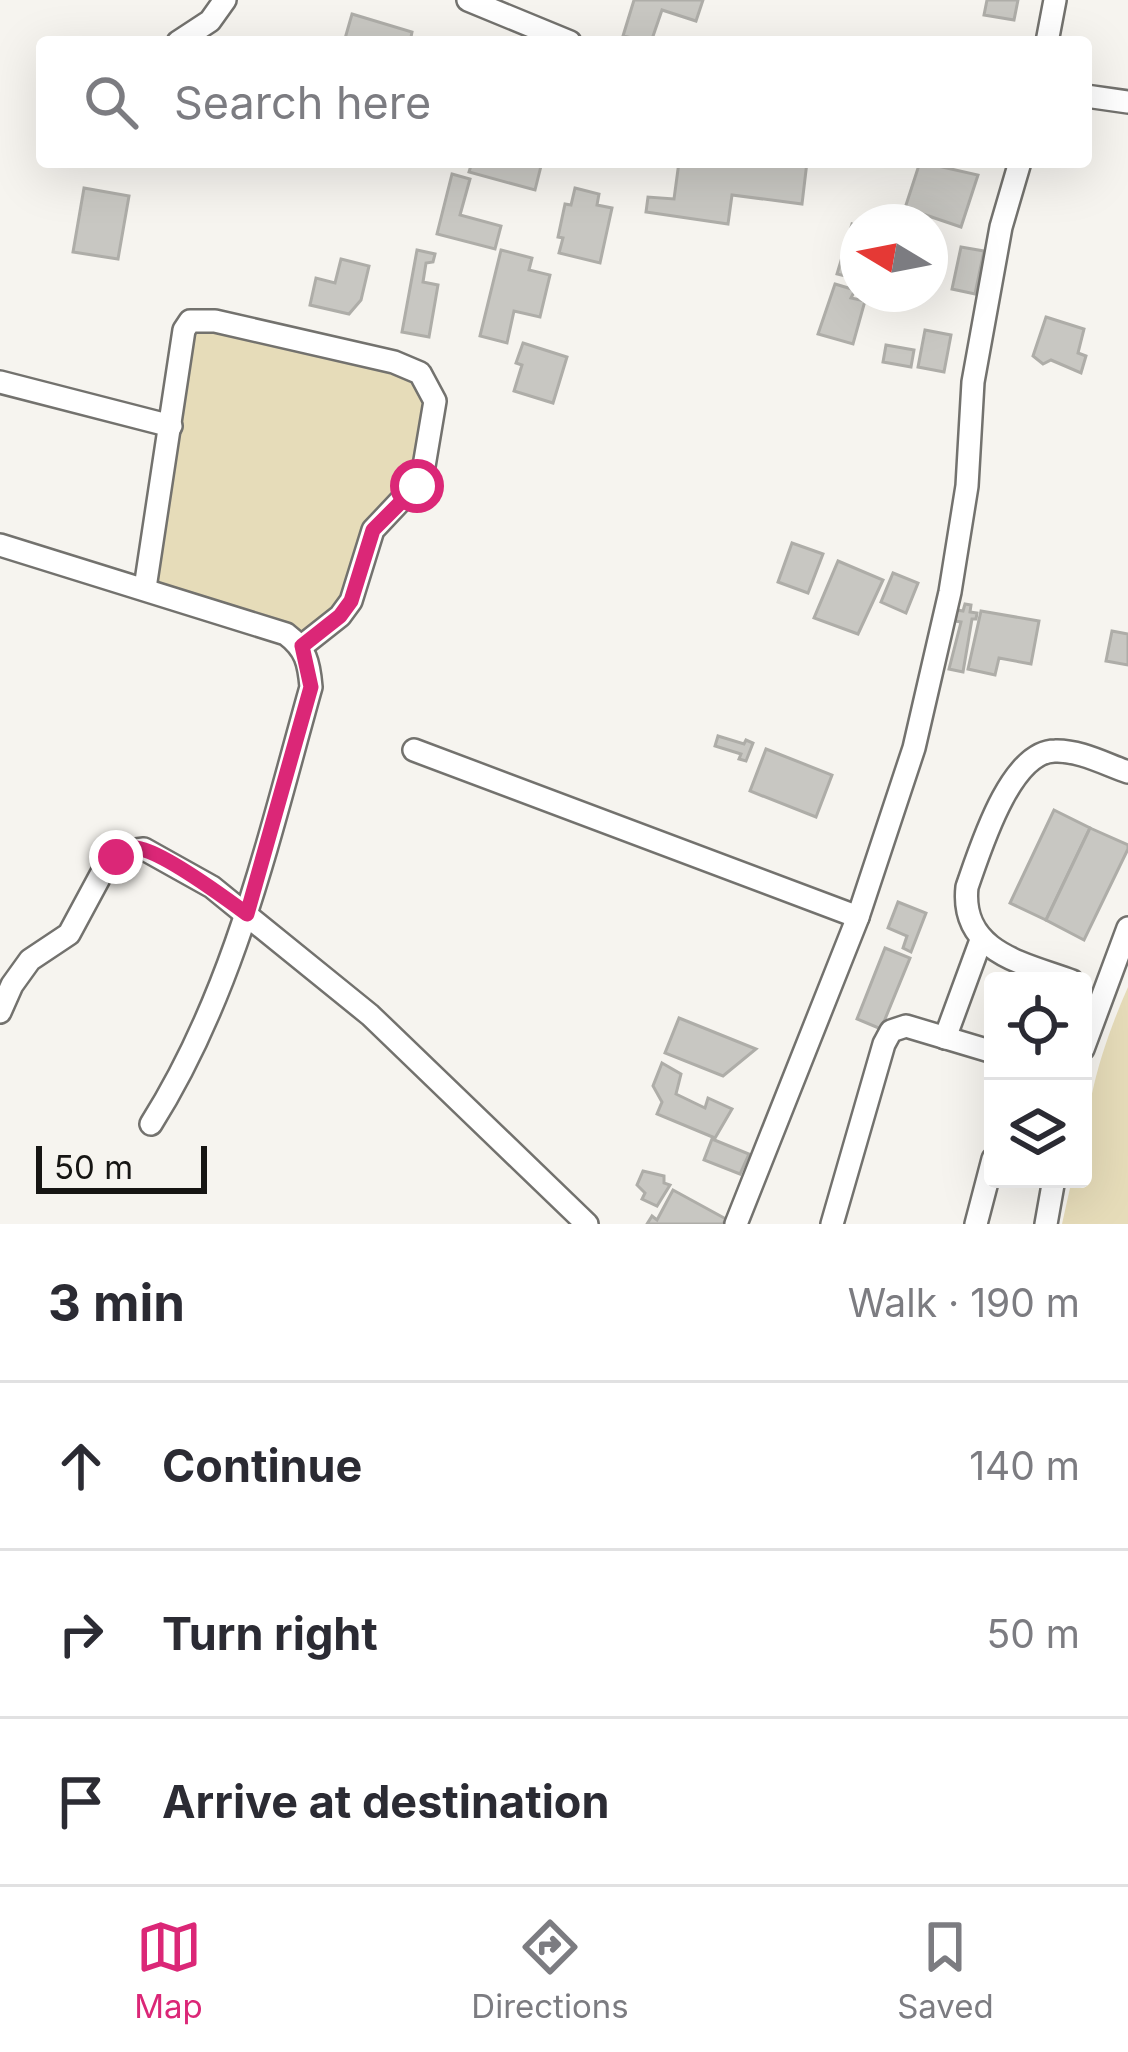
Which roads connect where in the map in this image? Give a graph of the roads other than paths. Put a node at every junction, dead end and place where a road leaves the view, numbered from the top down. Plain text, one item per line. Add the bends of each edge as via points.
1 (225, 0) edge
2 (468, 0) edge
3 (1055, 0) edge
4 (187, 36) edge
5 (555, 36) edge
6 (1048, 36) edge
7 (1092, 97) edge
8 (1128, 102) edge
9 (1018, 168) edge
10 (0, 382) edge
11 (171, 426) junction
12 (0, 544) edge
13 (145, 588) junction
14 (302, 646) junction
15 (414, 750) dead end
16 (1128, 772) edge
17 (247, 914) junction
18 (858, 917) junction
19 (1128, 928) edge
20 (981, 940) junction
21 (1047, 972) edge
22 (1092, 988) edge
23 (0, 1012) edge
24 (946, 1038) junction
25 (984, 1049) edge
26 (151, 1124) dead end
27 (985, 1188) edge
28 (1052, 1188) edge
29 (587, 1224) edge
30 (736, 1224) edge
31 (832, 1224) edge
32 (976, 1224) edge
33 (1046, 1224) edge

1 - 4 street
2 - 5 street
3 - 6 street
7 - 8 street
9 - 18 street via 974,382 950,592 914,748
10 - 11 street
11 - 13 street
11 - 14 street via 190,321 394,362 429,385 435,401 422,478 373,530 351,601
12 - 13 street
13 - 14 street
14 - 17 street via 311,687
15 - 18 street
16 - 20 street via 1060,750 1019,769 967,887 968,916
17 - 23 street via 144,849 122,852 69,934 30,960
17 - 26 street via 203,1028
17 - 29 street via 370,1015
18 - 30 street
19 - 22 street
20 - 21 street
20 - 24 street
24 - 25 street
24 - 31 street via 906,1026 886,1036
27 - 32 street
28 - 33 street

